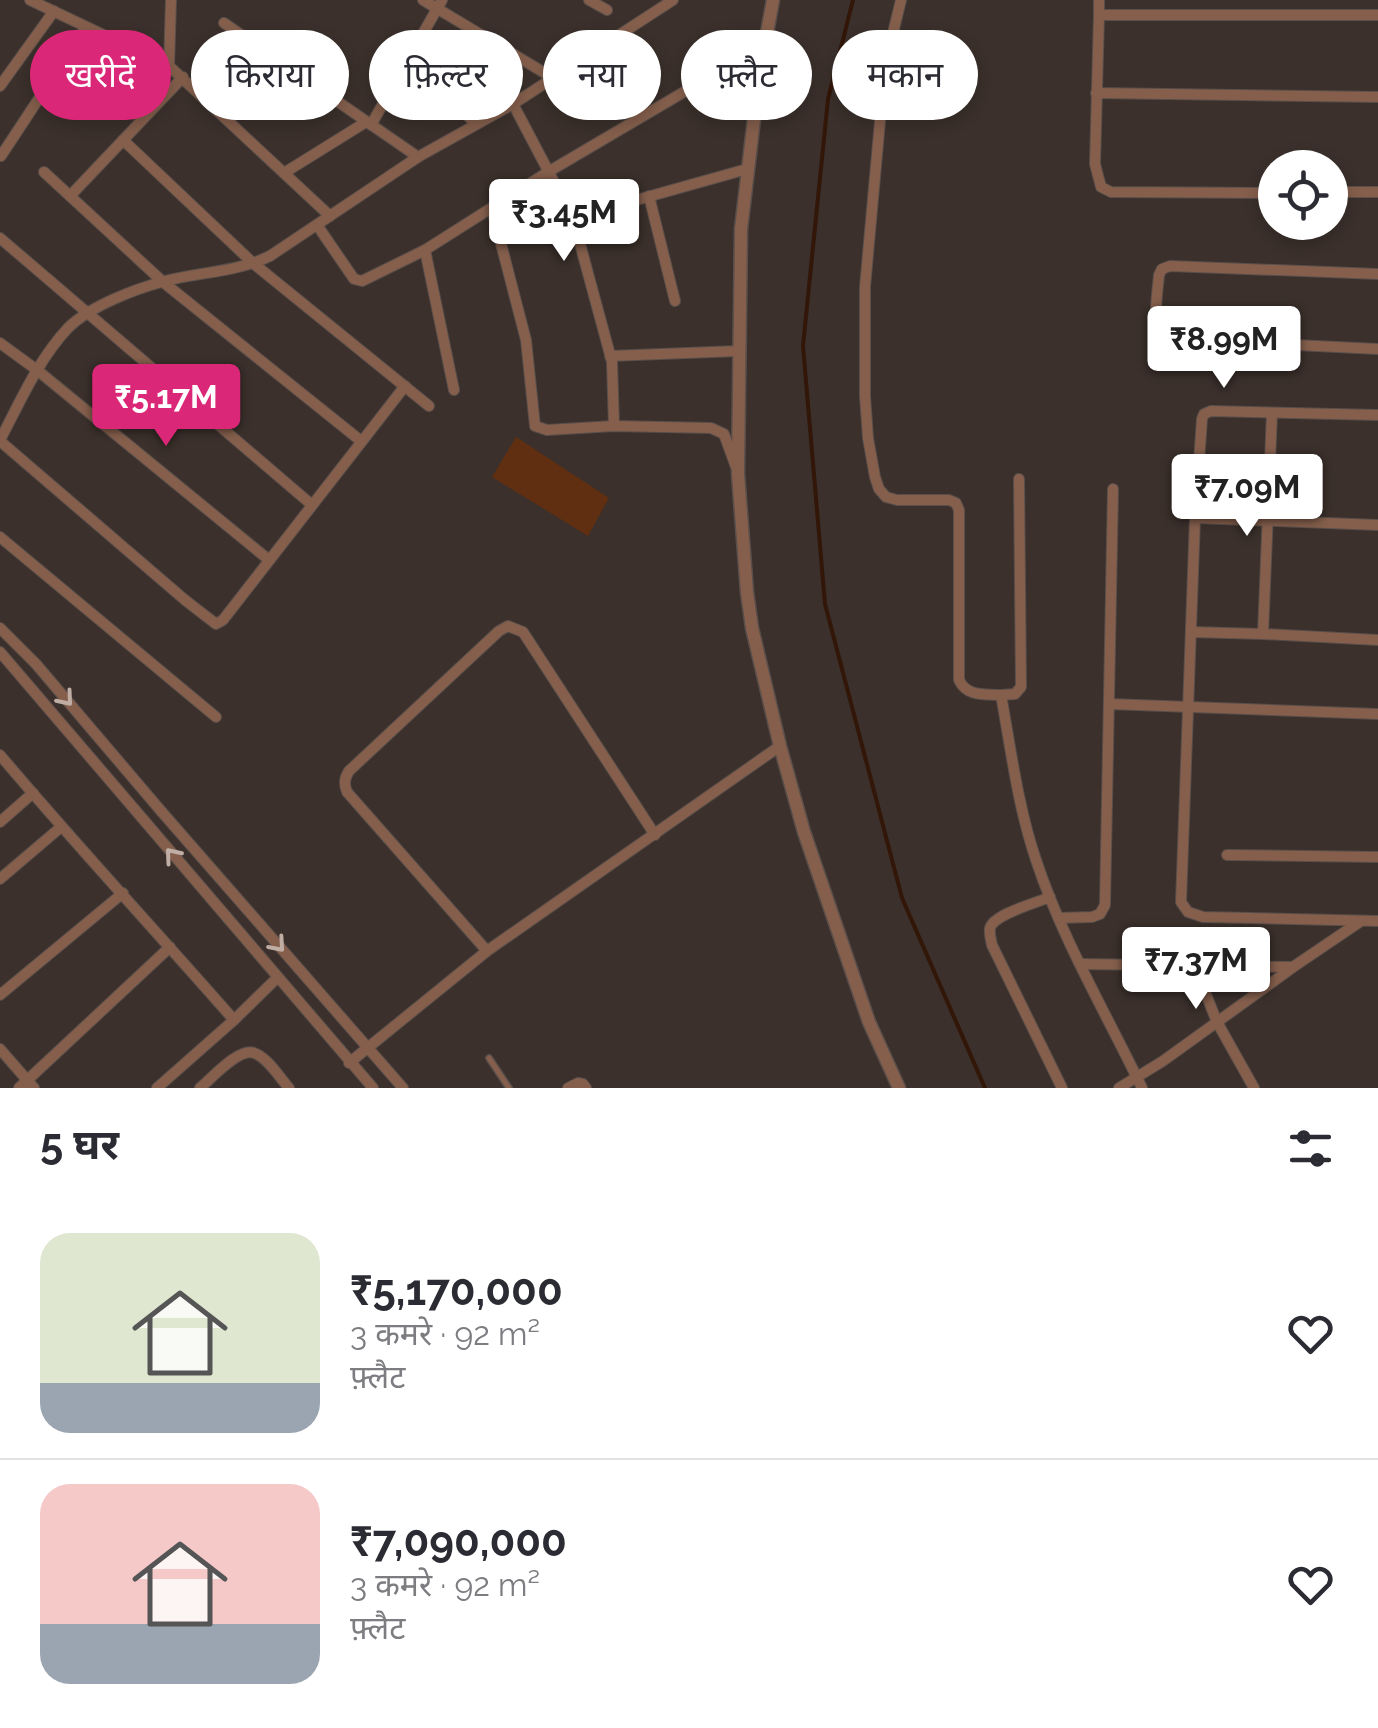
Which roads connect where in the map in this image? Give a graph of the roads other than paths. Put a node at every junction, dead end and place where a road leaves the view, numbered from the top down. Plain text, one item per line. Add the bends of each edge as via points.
1 (30, 0) edge
2 (170, 0) edge
3 (423, 0) edge
4 (589, 0) edge
5 (773, 0) edge
6 (901, 0) edge
7 (1099, 0) edge
8 (668, 1) edge
9 (439, 4) edge
10 (607, 10) dead end
11 (54, 11) junction
12 (1099, 15) junction
13 (1378, 15) edge
14 (224, 23) dead end
15 (86, 27) junction
16 (92, 30) edge
17 (169, 30) edge
18 (425, 30) edge
19 (625, 30) edge
20 (171, 68) edge
21 (543, 72) edge
22 (183, 77) junction
23 (0, 86) edge
24 (681, 93) edge
25 (1096, 94) junction
26 (1378, 98) edge
27 (371, 120) edge
28 (472, 120) edge
29 (483, 120) edge
30 (521, 120) edge
31 (368, 124) junction
32 (476, 124) junction
33 (123, 140) junction
34 (1, 156) edge
35 (418, 158) junction
36 (747, 169) junction
37 (44, 172) dead end
38 (548, 172) junction
39 (284, 173) junction
40 (1348, 192) edge
41 (1378, 192) edge
42 (1258, 193) edge
43 (70, 196) junction
44 (649, 196) junction
45 (492, 209) junction
46 (330, 216) junction
47 (573, 218) junction
48 (317, 225) junction
49 (0, 238) edge
50 (501, 238) junction
51 (425, 250) junction
52 (254, 264) junction
53 (1378, 274) edge
54 (163, 282) junction
55 (675, 301) dead end
56 (87, 313) junction
57 (0, 343) edge
58 (1378, 349) edge
59 (738, 351) junction
60 (610, 356) junction
61 (38, 370) junction
62 (405, 386) junction
63 (454, 390) dead end
64 (430, 406) dead end
65 (1272, 412) junction
66 (1378, 415) edge
67 (614, 426) junction
68 (0, 441) edge
69 (361, 442) junction
70 (738, 474) junction
71 (1019, 479) dead end
72 (1113, 490) dead end
73 (312, 506) junction
74 (1195, 518) junction
75 (1268, 520) junction
76 (1378, 525) edge
77 (0, 537) edge
78 (268, 560) junction
79 (0, 628) edge
80 (1191, 632) junction
81 (1263, 634) junction
82 (1378, 640) edge
83 (0, 652) edge
84 (1001, 695) junction
85 (1109, 704) junction
86 (1187, 708) junction
87 (1378, 714) edge
88 (216, 716) dead end
89 (780, 746) junction
90 (2, 762) edge
91 (33, 793) junction
92 (0, 822) edge
93 (61, 827) junction
94 (655, 835) junction
95 (1227, 855) dead end
96 (1378, 857) edge
97 (0, 879) edge
98 (122, 893) junction
99 (1050, 898) junction
100 (1059, 918) junction
101 (1361, 922) junction
102 (1377, 925) edge
103 (170, 947) junction
104 (487, 952) junction
105 (1081, 964) junction
106 (1195, 966) junction
107 (1293, 967) junction
108 (277, 978) junction
109 (0, 996) edge
110 (234, 1020) junction
111 (1217, 1022) junction
112 (368, 1047) junction
113 (0, 1050) edge
114 (489, 1058) dead end
115 (349, 1062) junction
116 (1140, 1083) edge
117 (27, 1085) edge
118 (157, 1088) edge
119 (200, 1088) edge
120 (289, 1088) edge
121 (372, 1088) edge
122 (403, 1088) edge
123 (509, 1088) edge
124 (568, 1088) edge
125 (586, 1088) edge
126 (900, 1088) edge
127 (1062, 1088) edge
128 (1119, 1088) edge
129 (1254, 1088) edge

1 - 11 street
2 - 17 street
3 - 9 street
4 - 10 street
5 - 36 street
6 - 84 street via 886,66 865,287 868,438 874,478 886,498 956,504 959,680 970,694
7 - 12 street
8 - 19 street
9 - 18 street
9 - 21 street
11 - 15 street
11 - 23 street
12 - 13 street
12 - 25 street
14 - 31 street
15 - 16 street
15 - 34 street
20 - 22 street
22 - 33 street
22 - 39 street
24 - 38 street
25 - 26 street
25 - 42 street via 1100,187
27 - 31 street
28 - 32 street
29 - 32 street
30 - 38 street
31 - 35 street
31 - 39 street
32 - 35 street
33 - 43 street
33 - 52 street
35 - 46 street
36 - 44 street
36 - 59 street
37 - 43 street
38 - 45 street
38 - 47 street
39 - 46 street
40 - 41 street
43 - 54 street
44 - 47 street
44 - 55 street
45 - 50 street
45 - 51 street
46 - 48 street
47 - 50 street
47 - 60 street
48 - 51 street via 362,281
48 - 52 street
49 - 56 street
50 - 67 street via 526,340 535,426
51 - 63 street
52 - 54 street
52 - 62 street
53 - 58 street via 1170,266 1159,274 1156,323 1162,336 1176,339
54 - 56 street
54 - 69 street
56 - 61 street
56 - 73 street
57 - 61 street
59 - 60 street
59 - 70 street
60 - 67 street
61 - 68 street
61 - 78 street
62 - 64 street
62 - 69 street
65 - 66 street
65 - 74 street via 1204,414
65 - 75 street
67 - 70 street via 718,430
68 - 78 street via 213,623 223,620
69 - 73 street
70 - 89 street via 752,628
71 - 84 street via 1021,687
72 - 85 street
73 - 78 street
74 - 75 street
74 - 80 street
75 - 76 street
75 - 81 street
77 - 88 street
79 -> 112 street
80 - 81 street
80 - 86 street
81 - 82 street
108 -> 83 street
84 - 99 street via 1021,802
85 - 86 street
85 - 100 street via 1105,904 1092,918
86 - 87 street
86 - 101 street via 1181,902 1188,912
89 - 94 street
89 - 126 street via 831,916
90 - 91 street
91 - 92 street
91 - 93 street
93 - 97 street
93 - 98 street
94 - 104 street
94 - 104 street via 523,632 499,630 350,771 345,784
95 - 96 street
98 - 103 street
98 - 109 street
99 - 100 street
99 - 127 street via 997,918 990,935
100 - 105 street
101 - 102 street
101 - 107 street
103 - 110 street
103 - 117 street
104 - 112 street
105 - 106 street
105 - 116 street
106 - 107 street
106 - 111 street
107 - 111 street
108 - 110 street
108 - 115 street
110 - 118 street
111 - 116 street
111 - 129 street
112 - 115 street
112 - 122 street
113 - 117 street
114 - 123 lane
115 - 121 street
116 - 128 street
119 - 120 street via 236,1057 254,1052
124 - 125 street

